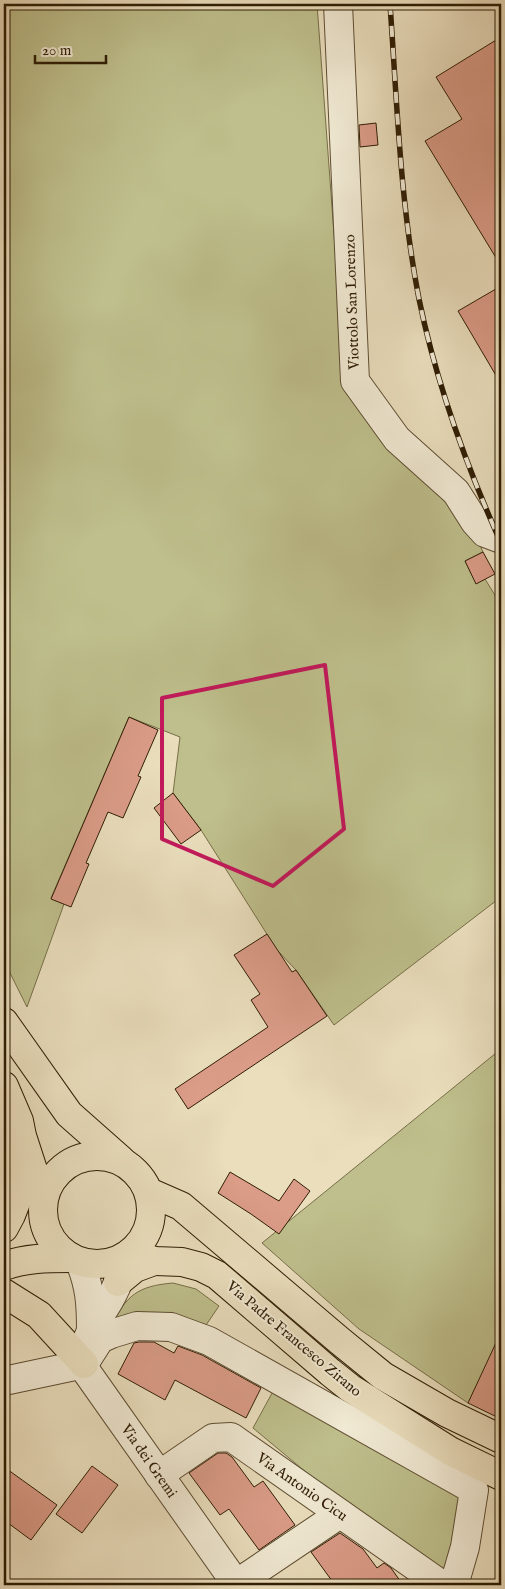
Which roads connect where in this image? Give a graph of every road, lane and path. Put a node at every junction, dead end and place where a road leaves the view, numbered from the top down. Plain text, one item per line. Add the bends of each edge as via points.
1 (338, 4) edge
2 (501, 540) edge
3 (4, 1022) edge
4 (4, 1086) edge
5 (22, 1136) junction
6 (121, 1160) junction
7 (46, 1191) junction
8 (149, 1192) junction
9 (8, 1221) edge
10 (75, 1260) junction
11 (131, 1264) junction
12 (4, 1266) edge
13 (4, 1293) edge
14 (91, 1331) junction
15 (84, 1364) junction
16 (4, 1381) edge
17 (501, 1439) edge
18 (158, 1475) junction
19 (501, 1476) edge
20 (340, 1514) junction
21 (236, 1584) edge
22 (442, 1585) edge
23 (454, 1585) edge

1 - 2 street, Viottolo San Lorenzo via 355,381 397,438 456,492 485,532
3 - 6 main road via 69,1114
4 - 5 main road
5 - 7 main road via 34,1172
5 - 9 main road via 22,1187
6 - 7 main road via 104,1155 71,1161 57,1172
6 - 8 main road via 138,1173
7 - 9 main road
7 - 10 main road via 42,1214 47,1231 57,1246
8 - 11 main road via 152,1208 150,1225
8 - 17 main road, Via Padre Francesco Zirano via 181,1206 383,1376
10 - 11 main road
10 - 12 main road via 39,1258
10 - 14 street via 87,1279
11 - 14 street
11 - 19 main road, Via Padre Francesco Zirano via 182,1262 217,1275 350,1388 450,1451
13 - 15 main road via 39,1315
14 - 15 street via 85,1346
15 - 16 street
15 - 18 street, Via dei Gremi
15 - 23 street via 100,1339 108,1335 137,1326 171,1327 209,1341 474,1490 465,1548
18 - 20 street, Via Antonio Cicu via 213,1438 231,1437
18 - 21 street, Via dei Gremi
20 - 21 street
20 - 22 street, Via Antonio Cicu

